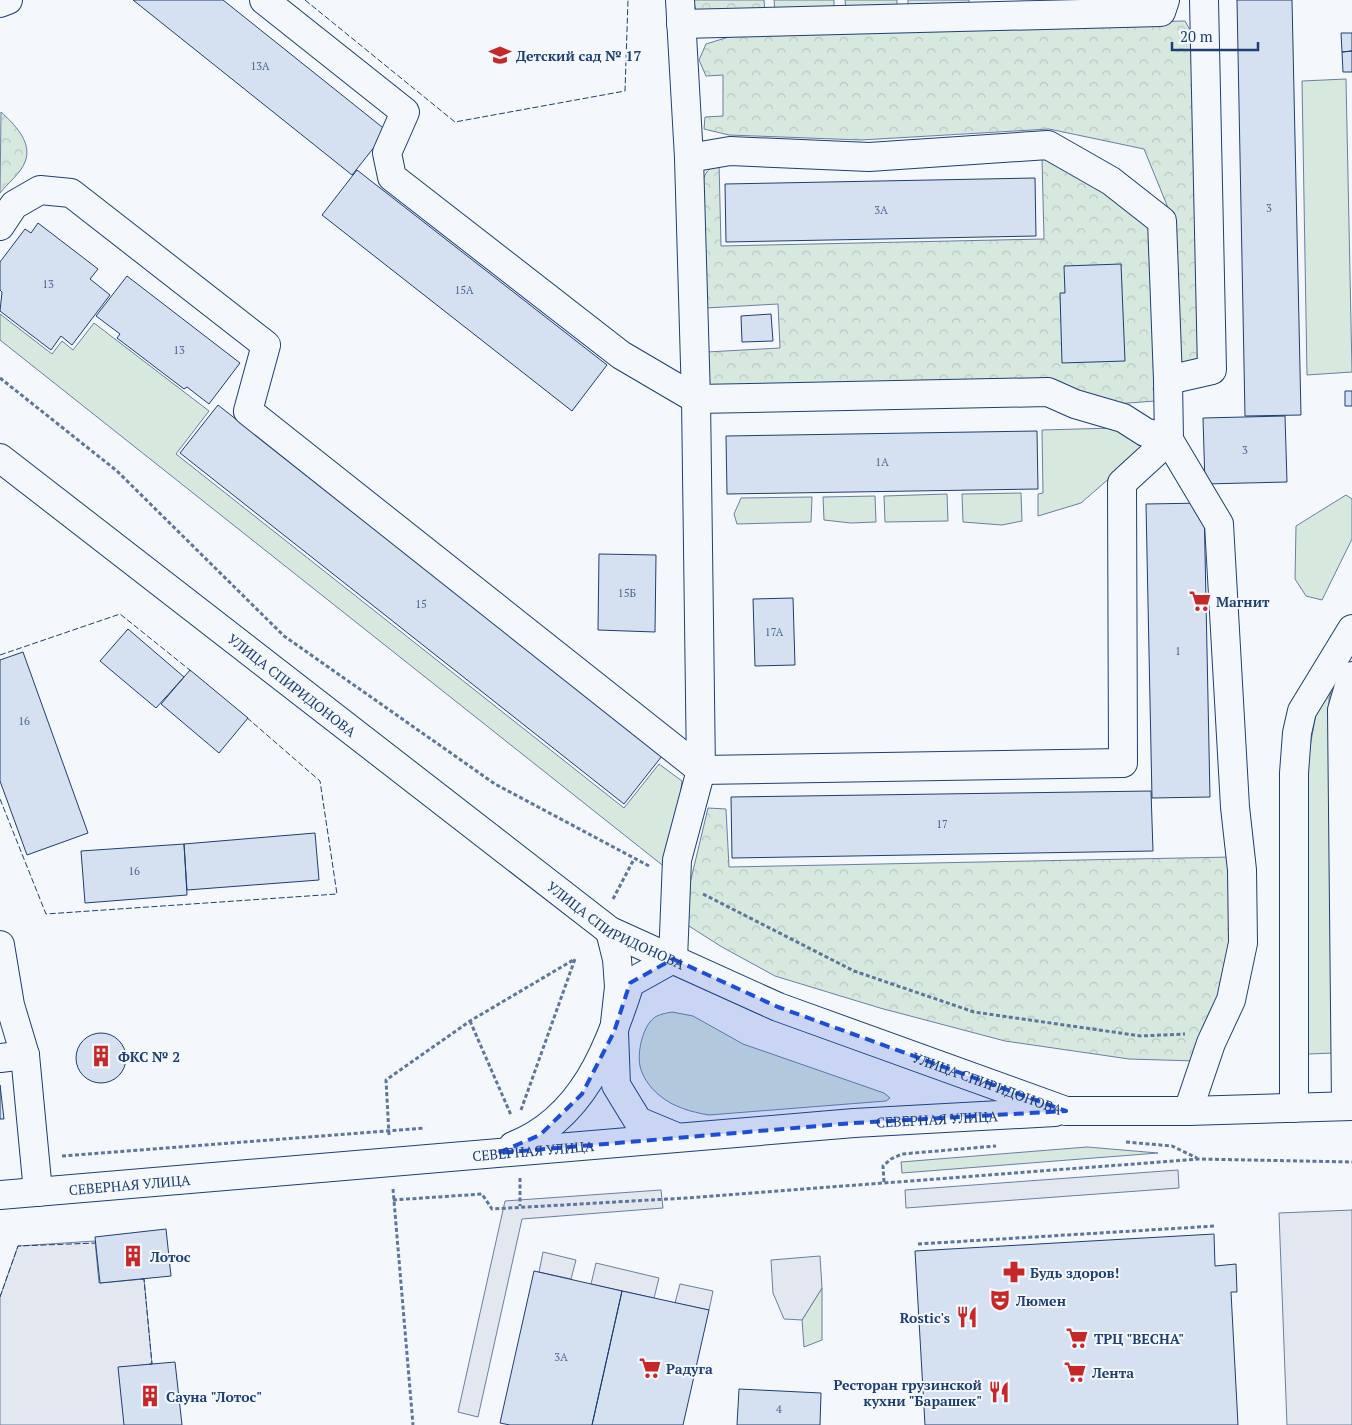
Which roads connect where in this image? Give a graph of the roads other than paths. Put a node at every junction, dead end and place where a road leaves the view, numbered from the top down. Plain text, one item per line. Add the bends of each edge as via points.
1 (8, 0) edge
2 (264, 0) edge
3 (1166, 0) edge
4 (1204, 0) edge
5 (0, 3) edge
6 (680, 12) edge
7 (689, 158) junction
8 (0, 226) edge
9 (1168, 380) junction
10 (696, 398) junction
11 (1169, 440) junction
12 (0, 458) edge
13 (1352, 629) edge
14 (1352, 676) edge
15 (701, 770) junction
16 (610, 931) junction
17 (0, 945) edge
18 (673, 959) junction
19 (614, 1032) junction
20 (12, 1057) edge
21 (1349, 1106) edge
22 (1294, 1108) junction
23 (1066, 1111) junction
24 (1188, 1112) junction
25 (677, 1138) junction
26 (498, 1152) junction
27 (38, 1192) junction
28 (0, 1195) edge

1 - 5 street
2 - 10 street via 405,112 387,153 392,176 621,355
3 - 6 street via 1161,12
4 - 9 street via 1212,370
6 - 7 street
7 - 9 street via 730,151 869,157 1048,145 1111,181 1162,221
7 - 10 street
8 - 15 street via 14,205 40,190 71,193 266,345 248,411
9 - 11 street
10 - 11 street via 1048,392 1123,418 1144,432
10 - 15 street
11 - 15 street via 1122,483 1123,763
11 - 24 street via 1219,524 1234,807 1242,870 1243,943 1231,1000
12 - 16 street, УЛИЦА СПИРИДОНОВА
13 - 22 street via 1302,711 1297,733 1294,773
14 - 21 street via 1342,710
15 - 18 street via 677,860
16 - 18 street, УЛИЦА СПИРИДОНОВА
16 - 19 street via 617,958 619,987
17 - 20 street via 10,1005
18 - 19 street via 630,983
18 - 23 street, УЛИЦА СПИРИДОНОВА via 778,1007
19 - 25 street via 616,1085 638,1121
19 - 26 street via 582,1094 540,1135
20 - 27 street via 35,1159
21 - 22 street, УЛИЦА СПИРИДОНОВА
22 - 24 street, УЛИЦА СПИРИДОНОВА
23 - 24 street, УЛИЦА СПИРИДОНОВА
23 - 25 street, СЕВЕРНАЯ УЛИЦА via 854,1123
25 - 26 street, СЕВЕРНАЯ УЛИЦА
26 - 27 street, СЕВЕРНАЯ УЛИЦА
27 - 28 street, СЕВЕРНАЯ УЛИЦА

